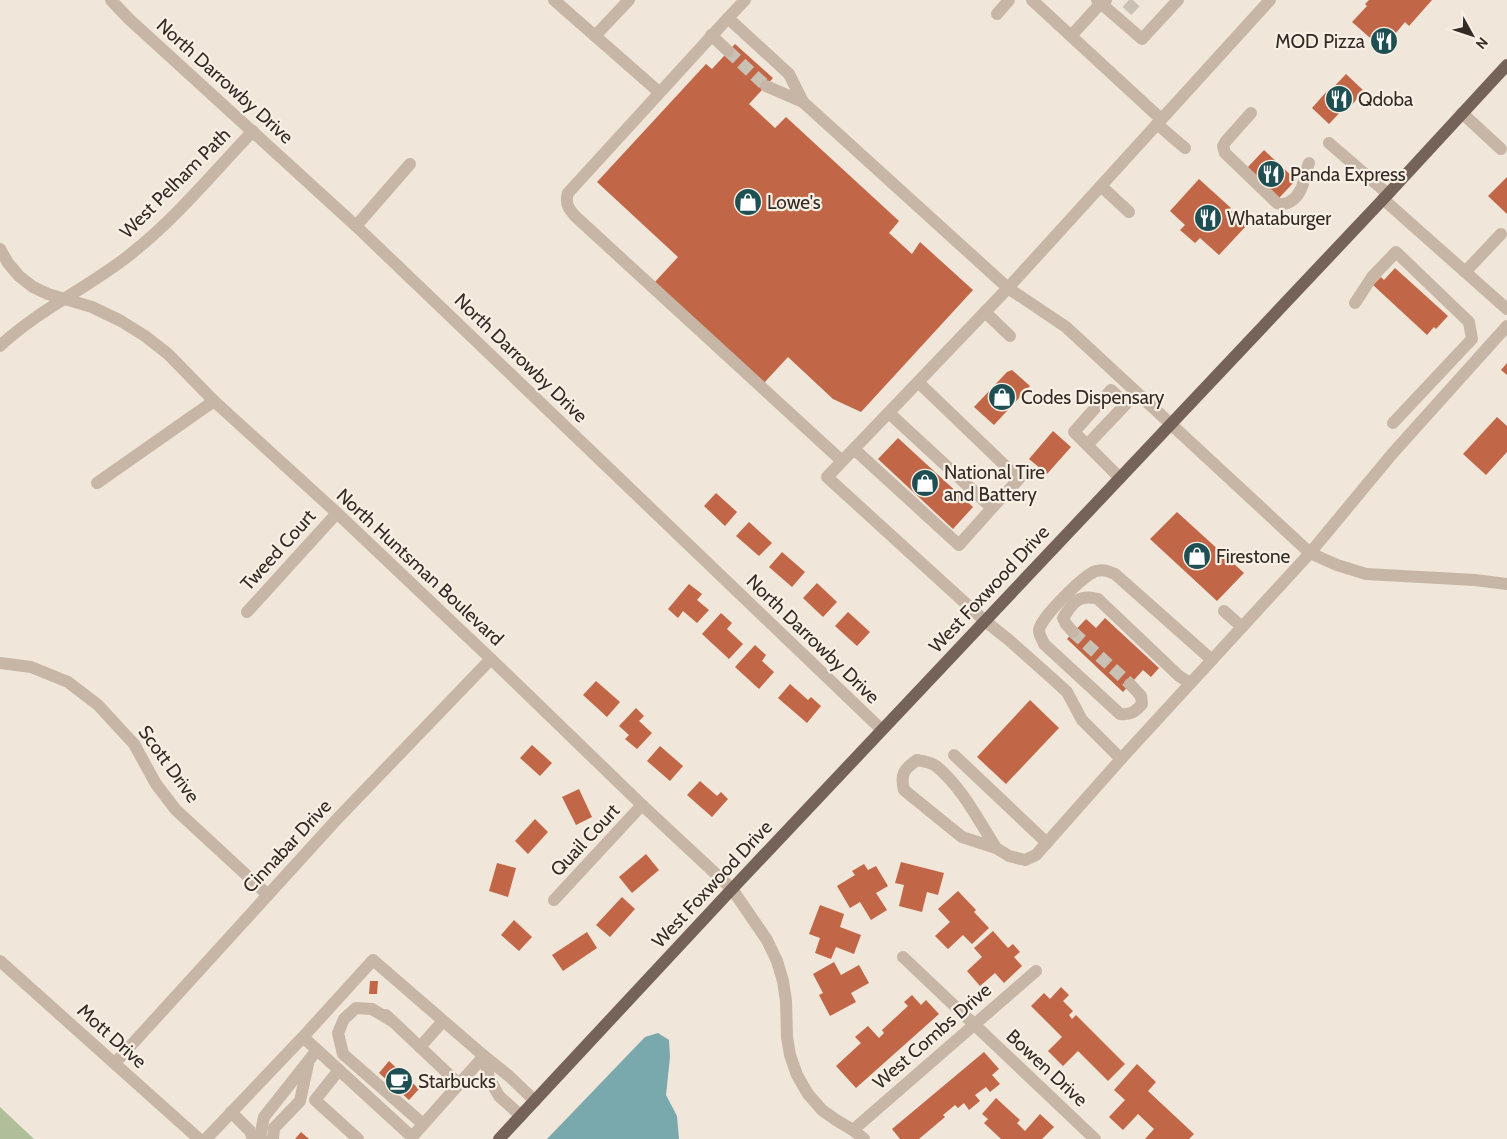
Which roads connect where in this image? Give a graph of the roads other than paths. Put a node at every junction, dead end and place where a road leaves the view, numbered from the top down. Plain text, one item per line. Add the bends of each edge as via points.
1 (111, 0) edge
2 (554, 0) edge
3 (629, 0) edge
4 (745, 0) edge
5 (1008, 0) edge
6 (1032, 0) edge
7 (1178, 0) edge
8 (1101, 1) edge
9 (1268, 1) edge
10 (997, 14) dead end
11 (728, 18) junction
12 (711, 35) junction
13 (595, 36) junction
14 (1071, 36) junction
15 (728, 51) tunnel mouth
16 (1507, 65) edge
17 (766, 86) tunnel mouth
18 (659, 92) junction
19 (804, 102) junction
20 (1252, 113) dead end
21 (1462, 113) junction
22 (1159, 122) junction
23 (253, 131) junction
24 (1329, 143) dead end
25 (1185, 148) dead end
26 (1501, 149) dead end
27 (410, 164) dead end
28 (1310, 164) dead end
29 (1101, 186) junction
30 (1385, 196) junction
31 (1129, 212) dead end
32 (356, 226) junction
33 (1501, 234) dead end
34 (0, 249) edge
35 (1464, 272) junction
36 (1008, 288) junction
37 (64, 299) junction
38 (1355, 303) dead end
39 (1507, 309) edge
40 (985, 312) junction
41 (1507, 326) edge
42 (1010, 336) dead end
43 (0, 346) edge
44 (918, 382) junction
45 (214, 401) junction
46 (889, 413) junction
47 (1171, 424) junction
48 (1393, 424) dead end
49 (1087, 445) dead end
50 (854, 449) junction
51 (842, 462) junction
52 (1120, 478) junction
53 (97, 483) dead end
54 (992, 508) junction
55 (337, 514) junction
56 (1310, 553) junction
57 (1507, 584) edge
58 (1224, 611) dead end
59 (247, 612) dead end
60 (984, 621) junction
61 (1242, 627) junction
62 (1074, 632) tunnel mouth
63 (491, 659) junction
64 (1212, 660) junction
65 (0, 663) edge
66 (1190, 683) junction
67 (1130, 684) tunnel mouth
68 (882, 730) junction
69 (954, 755) dead end
70 (1121, 759) junction
71 (642, 805) junction
72 (1047, 842) junction
73 (996, 848) junction
74 (732, 889) junction
75 (268, 895) junction
76 (554, 900) dead end
77 (903, 958) dead end
78 (0, 961) edge
79 (1036, 971) dead end
80 (337, 999) junction
81 (392, 1021) junction
82 (443, 1021) junction
83 (974, 1024) junction
84 (303, 1037) junction
85 (420, 1048) junction
86 (317, 1050) junction
87 (484, 1056) junction
88 (308, 1062) junction
89 (115, 1063) junction
90 (339, 1070) junction
91 (459, 1084) junction
92 (535, 1101) junction
93 (231, 1112) junction
94 (521, 1116) junction
95 (424, 1124) junction
96 (853, 1130) junction
97 (411, 1138) edge
98 (199, 1139) edge
99 (206, 1139) edge
100 (253, 1139) edge
101 (262, 1139) edge
102 (273, 1139) edge
103 (358, 1139) edge
104 (499, 1139) edge
105 (864, 1139) edge
106 (1096, 1139) edge

1 - 23 street, North Darrowby Drive
2 - 13 street
3 - 13 street
4 - 11 street
5 - 10 street
6 - 14 street
7 - 8 street via 1142,40 1123,15
8 - 14 street
9 - 22 street
11 - 12 street
11 - 19 street via 789,74
12 - 15 street
12 - 18 street
13 - 18 street
14 - 22 street
16 - 21 main road, West Foxwood Drive
17 - 19 street
18 - 51 street via 568,193 568,208
19 - 36 street
20 - 28 street via 1223,146 1225,153 1277,203 1289,203 1295,198
21 - 26 street
21 - 30 main road, West Foxwood Drive
22 - 25 street
22 - 29 street
23 - 32 street, North Darrowby Drive
23 - 37 street, West Pelham Path via 162,228 108,271
24 - 30 street
27 - 32 street
29 - 31 street
29 - 36 street
30 - 35 street
30 - 47 main road, West Foxwood Drive
32 - 68 street, North Darrowby Drive
33 - 35 street
34 - 37 street, North Huntsman Boulevard via 8,264 33,287
35 - 39 street
36 - 40 street
36 - 47 street via 1066,327
37 - 43 street, West Pelham Path
37 - 45 street, North Huntsman Boulevard via 121,321 145,336 168,354
38 - 48 street via 1372,277 1396,252 1469,322 1472,339
40 - 42 street
40 - 44 street
41 - 56 street via 1392,454
44 - 46 street
44 - 54 street via 1019,479
45 - 53 street
45 - 55 street, North Huntsman Boulevard
46 - 50 street
46 - 54 street
47 - 52 main road, West Foxwood Drive
47 - 56 street
49 - 52 street
50 - 51 street
50 - 54 street via 959,545
51 - 60 street via 827,477
52 - 60 main road, West Foxwood Drive
55 - 59 street, Tweed Court
55 - 63 street, North Huntsman Boulevard
56 - 57 street via 1366,574
56 - 61 street
58 - 61 street
60 - 68 main road, West Foxwood Drive
60 - 70 street via 1056,680 1067,692 1082,720
61 - 64 street
62 - 66 street via 1064,618 1069,608 1079,599 1098,599
63 - 71 street, North Huntsman Boulevard
63 - 75 street, Cinnabar Drive
64 - 66 street
64 - 67 street via 1115,574 1104,570 1094,572 1074,587 1044,620 1039,629 1040,636 1044,644 1120,714 1128,715 1142,704 1141,696
65 - 75 street, Scott Drive via 31,667 68,682 98,705 134,744 156,784 176,810
66 - 70 street
68 - 74 main road, West Foxwood Drive
69 - 72 street
70 - 72 street
71 - 74 street, North Huntsman Boulevard
71 - 76 street, Quail Court
72 - 73 street via 1036,855 1025,860
73 - 73 street via 952,783 935,765 917,760 904,771 904,790 911,796 962,837
74 - 92 main road, West Foxwood Drive
74 - 96 street, North Huntsman Boulevard via 767,940 777,961 786,1002 790,1055 797,1075 822,1110
75 - 89 street, Cinnabar Drive
77 - 83 street, Bowen Drive
78 - 89 street, Mott Drive
79 - 83 street, West Combs Drive
80 - 81 street via 375,1004
80 - 82 street via 373,960
80 - 84 street
81 - 85 street
81 - 95 street via 372,1009 356,1008 344,1019 338,1033 343,1054
82 - 85 street
82 - 87 street
83 - 96 street, West Combs Drive
83 - 106 street, Bowen Drive
84 - 86 street
84 - 93 street
85 - 91 street
86 - 88 street
86 - 90 street
87 - 91 street
87 - 92 street
87 - 94 street via 499,1096
88 - 101 street via 264,1117
88 - 102 street via 300,1101 274,1128
89 - 98 street, Mott Drive
90 - 97 street
90 - 103 street via 315,1100
91 - 95 street
92 - 94 main road, West Foxwood Drive
93 - 99 street
93 - 100 street via 250,1131
94 - 104 main road, West Foxwood Drive
95 - 97 street
96 - 105 street, North Huntsman Boulevard

